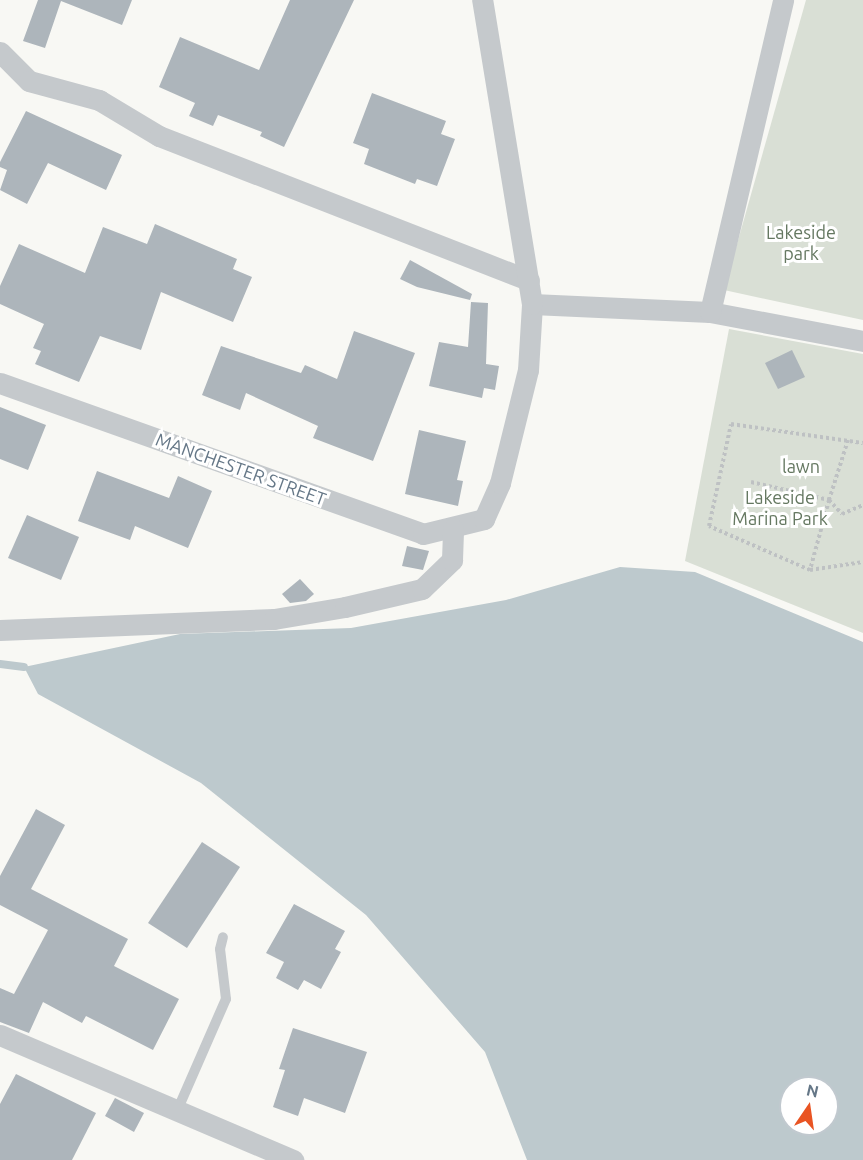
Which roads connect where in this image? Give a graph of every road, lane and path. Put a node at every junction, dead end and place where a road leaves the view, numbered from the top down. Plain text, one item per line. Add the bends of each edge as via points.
1 (482, 0) edge
2 (783, 0) edge
3 (0, 52) edge
4 (529, 280) junction
5 (532, 304) junction
6 (711, 312) junction
7 (863, 341) edge
8 (0, 383) edge
9 (848, 440) junction
10 (863, 443) edge
11 (751, 482) dead end
12 (829, 500) junction
13 (863, 506) edge
14 (453, 529) junction
15 (863, 562) edge
16 (810, 570) junction
17 (4, 627) edge
18 (223, 937) dead end
19 (0, 1035) edge
20 (177, 1111) junction
21 (293, 1160) edge

1 - 4 street
2 - 6 street
3 - 4 street via 29,81 99,100 159,136
4 - 5 street
5 - 6 street
5 - 14 street, MANCHESTER STREET via 528,369 500,483 484,519
6 - 7 street
8 - 14 street, MANCHESTER STREET via 423,534
9 - 10 path
9 - 12 path
9 - 16 path via 730,424 709,526
11 - 12 path
12 - 13 path via 842,514
12 - 16 path
14 - 17 street via 452,560 422,588 345,607 274,619
15 - 16 path
18 - 20 lane via 220,949 226,999
19 - 20 street
20 - 21 street

